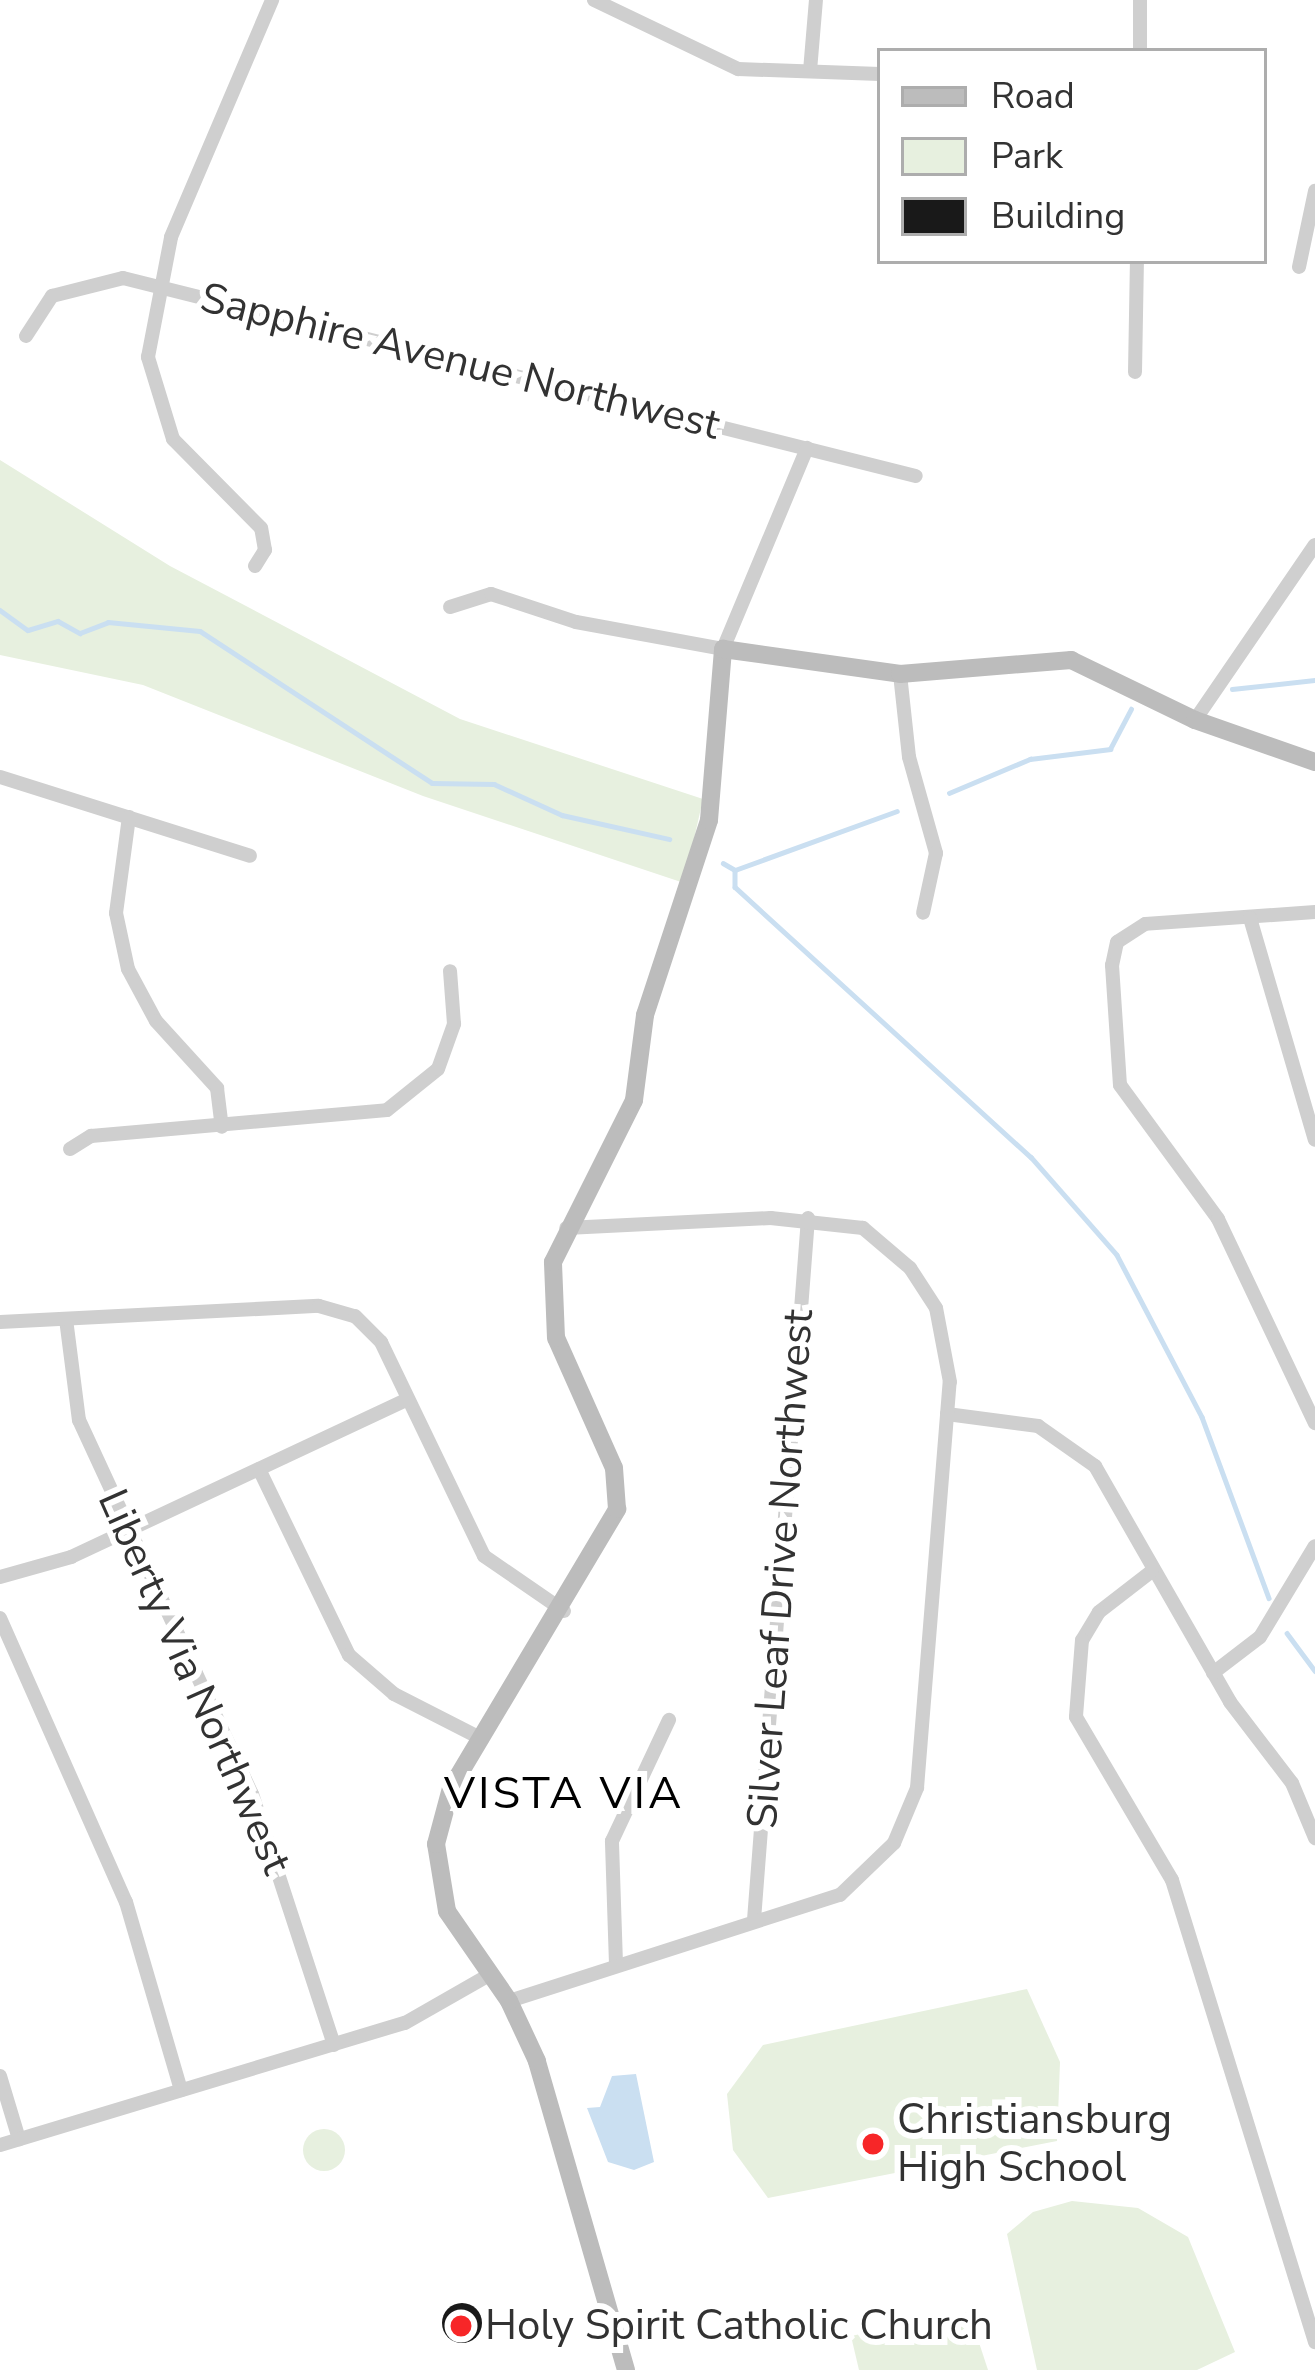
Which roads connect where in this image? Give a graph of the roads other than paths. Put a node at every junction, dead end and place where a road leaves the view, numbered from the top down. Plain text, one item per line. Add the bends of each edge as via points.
1 (272, 0) edge
2 (594, 0) edge
3 (816, 0) edge
4 (1140, 0) edge
5 (1140, 48) edge
6 (810, 71) junction
7 (877, 74) edge
8 (1315, 191) edge
9 (1137, 264) edge
10 (1299, 267) dead end
11 (157, 287) junction
12 (26, 336) dead end
13 (1136, 372) dead end
14 (807, 448) junction
15 (916, 476) dead end
16 (1315, 545) edge
17 (255, 566) dead end
18 (450, 608) dead end
19 (723, 649) junction
20 (900, 674) junction
21 (1195, 720) junction
22 (1315, 762) edge
23 (0, 777) edge
24 (129, 817) junction
25 (250, 856) dead end
26 (1315, 911) edge
27 (923, 913) dead end
28 (1250, 918) junction
29 (450, 971) dead end
30 (222, 1127) junction
31 (1315, 1140) edge
32 (70, 1149) dead end
33 (808, 1218) junction
34 (562, 1228) junction
35 (66, 1318) junction
36 (0, 1322) edge
37 (408, 1400) junction
38 (946, 1414) junction
39 (1315, 1423) edge
40 (259, 1468) junction
41 (130, 1529) junction
42 (1315, 1546) edge
43 (1152, 1570) junction
44 (0, 1577) edge
45 (564, 1611) junction
46 (0, 1618) edge
47 (1214, 1673) junction
48 (669, 1720) dead end
49 (482, 1739) junction
50 (1315, 1838) edge
51 (754, 1920) junction
52 (616, 1964) junction
53 (489, 1975) junction
54 (509, 2001) junction
55 (334, 2044) junction
56 (0, 2076) edge
57 (182, 2090) junction
58 (19, 2139) junction
59 (0, 2145) edge
60 (1315, 2342) edge
61 (626, 2370) edge

1 - 11 street
2 - 6 street via 738,69
3 - 6 street
4 - 5 street
6 - 7 street
8 - 10 street
9 - 13 street
11 - 12 street, Sapphire Avenue Northwest via 76,283 52,296
11 - 14 street, Sapphire Avenue Northwest
11 - 17 street via 148,357 159,414 193,465 251,512 265,550
14 - 15 street, Sapphire Avenue Northwest
14 - 19 street
16 - 21 street
18 - 19 street via 491,594 576,622
19 - 20 street
19 - 34 street via 709,820 645,1015 634,1100
20 - 21 street via 1072,660
20 - 27 street via 909,758 936,853
21 - 22 street
23 - 24 street
24 - 25 street
24 - 30 street via 116,913 128,969 156,1021 217,1088
26 - 28 street
28 - 31 street
28 - 39 street via 1145,924 1120,938 1114,1068 1226,1235
29 - 30 street via 448,1048 405,1100 366,1118
30 - 32 street via 91,1136
33 - 34 street
33 - 38 street via 863,1228 924,1286 948,1346
33 - 51 street, Silver Leaf Drive Northwest
34 - 45 street via 550,1313 618,1487 608,1532
35 - 36 street
35 - 37 street via 342,1310 381,1342
35 - 41 street, Liberty Via Northwest via 73,1401
37 - 40 street
37 - 45 street via 484,1556
38 - 43 street via 1017,1420 1078,1448
38 - 51 street via 910,1816 860,1882
40 - 41 street
40 - 49 street via 349,1655 394,1694
41 - 44 street via 38,1570
41 - 55 street, Liberty Via Northwest via 268,1833
42 - 47 street via 1260,1637
43 - 47 street
43 - 60 street via 1099,1612 1082,1640 1076,1717 1172,1880
45 - 49 street
46 - 57 street via 126,1902
47 - 50 street via 1292,1783
48 - 52 street via 611,1841
49 - 53 street via 445,1805 435,1866 447,1911
51 - 52 street
52 - 54 street
53 - 54 street
53 - 55 street via 434,2011
54 - 61 street via 554,2114
55 - 57 street
56 - 58 street
57 - 58 street
58 - 59 street

